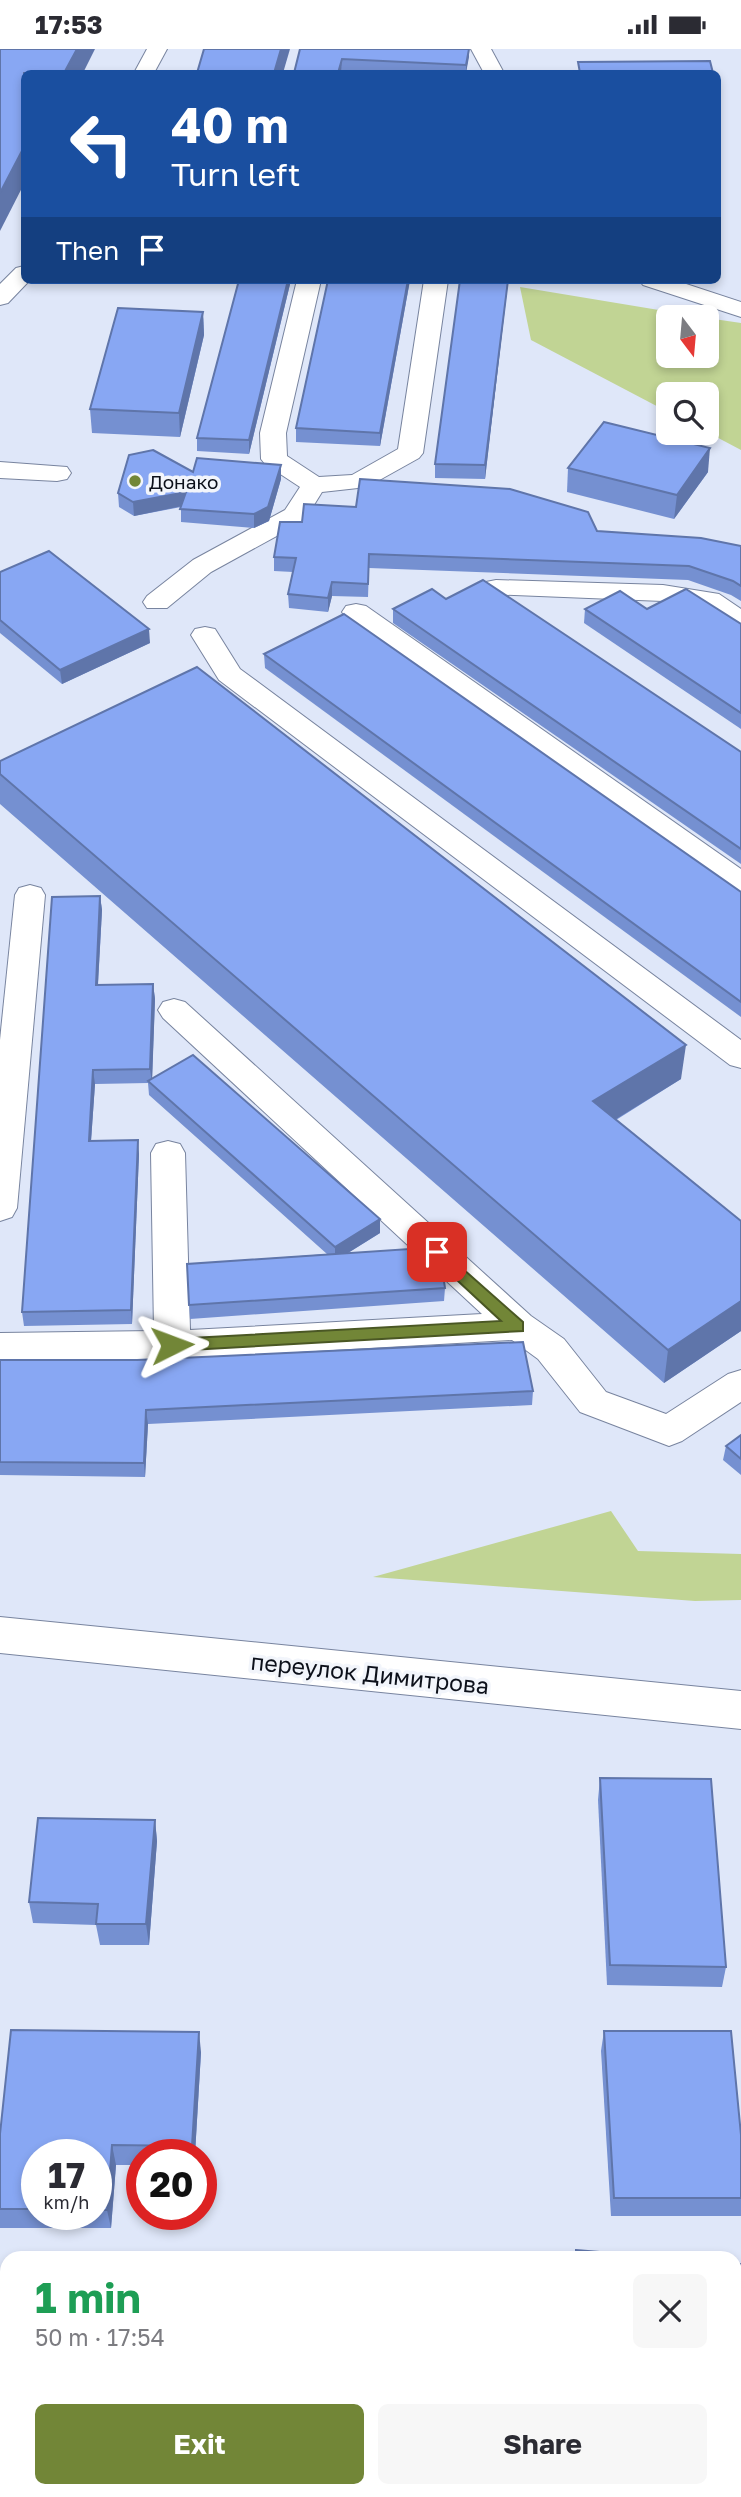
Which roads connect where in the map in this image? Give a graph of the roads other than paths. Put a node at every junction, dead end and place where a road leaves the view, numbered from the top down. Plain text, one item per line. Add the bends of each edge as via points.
1 (158, 49) edge
2 (481, 49) edge
3 (146, 70) edge
4 (492, 70) edge
5 (21, 276) edge
6 (308, 284) edge
7 (435, 284) edge
8 (663, 284) edge
9 (0, 298) edge
10 (741, 310) edge
11 (0, 470) edge
12 (57, 473) dead end
13 (314, 485) junction
14 (496, 589) edge
15 (157, 602) dead end
16 (356, 612) dead end
17 (741, 621) edge
18 (205, 635) dead end
19 (741, 884) edge
20 (30, 895) dead end
21 (174, 1010) dead end
22 (741, 1057) edge
23 (168, 1153) dead end
24 (0, 1208) edge
25 (518, 1327) junction
26 (172, 1345) junction
27 (0, 1347) edge
28 (741, 1384) edge
29 (0, 1635) edge
30 (741, 1710) edge

1 - 3 lane
2 - 4 lane
5 - 9 lane
6 - 13 lane via 273,433 274,459
7 - 13 lane via 410,453 358,482
8 - 10 lane
11 - 12 street
13 - 15 lane via 295,515 202,566
14 - 17 lane via 663,593 709,600
16 - 19 lane
18 - 22 lane via 229,674
20 - 24 lane
21 - 25 lane
23 - 26 lane
25 - 26 lane
25 - 28 lane via 551,1349 593,1402 669,1431
26 - 27 lane
29 - 30 street, переулок Димитрова

